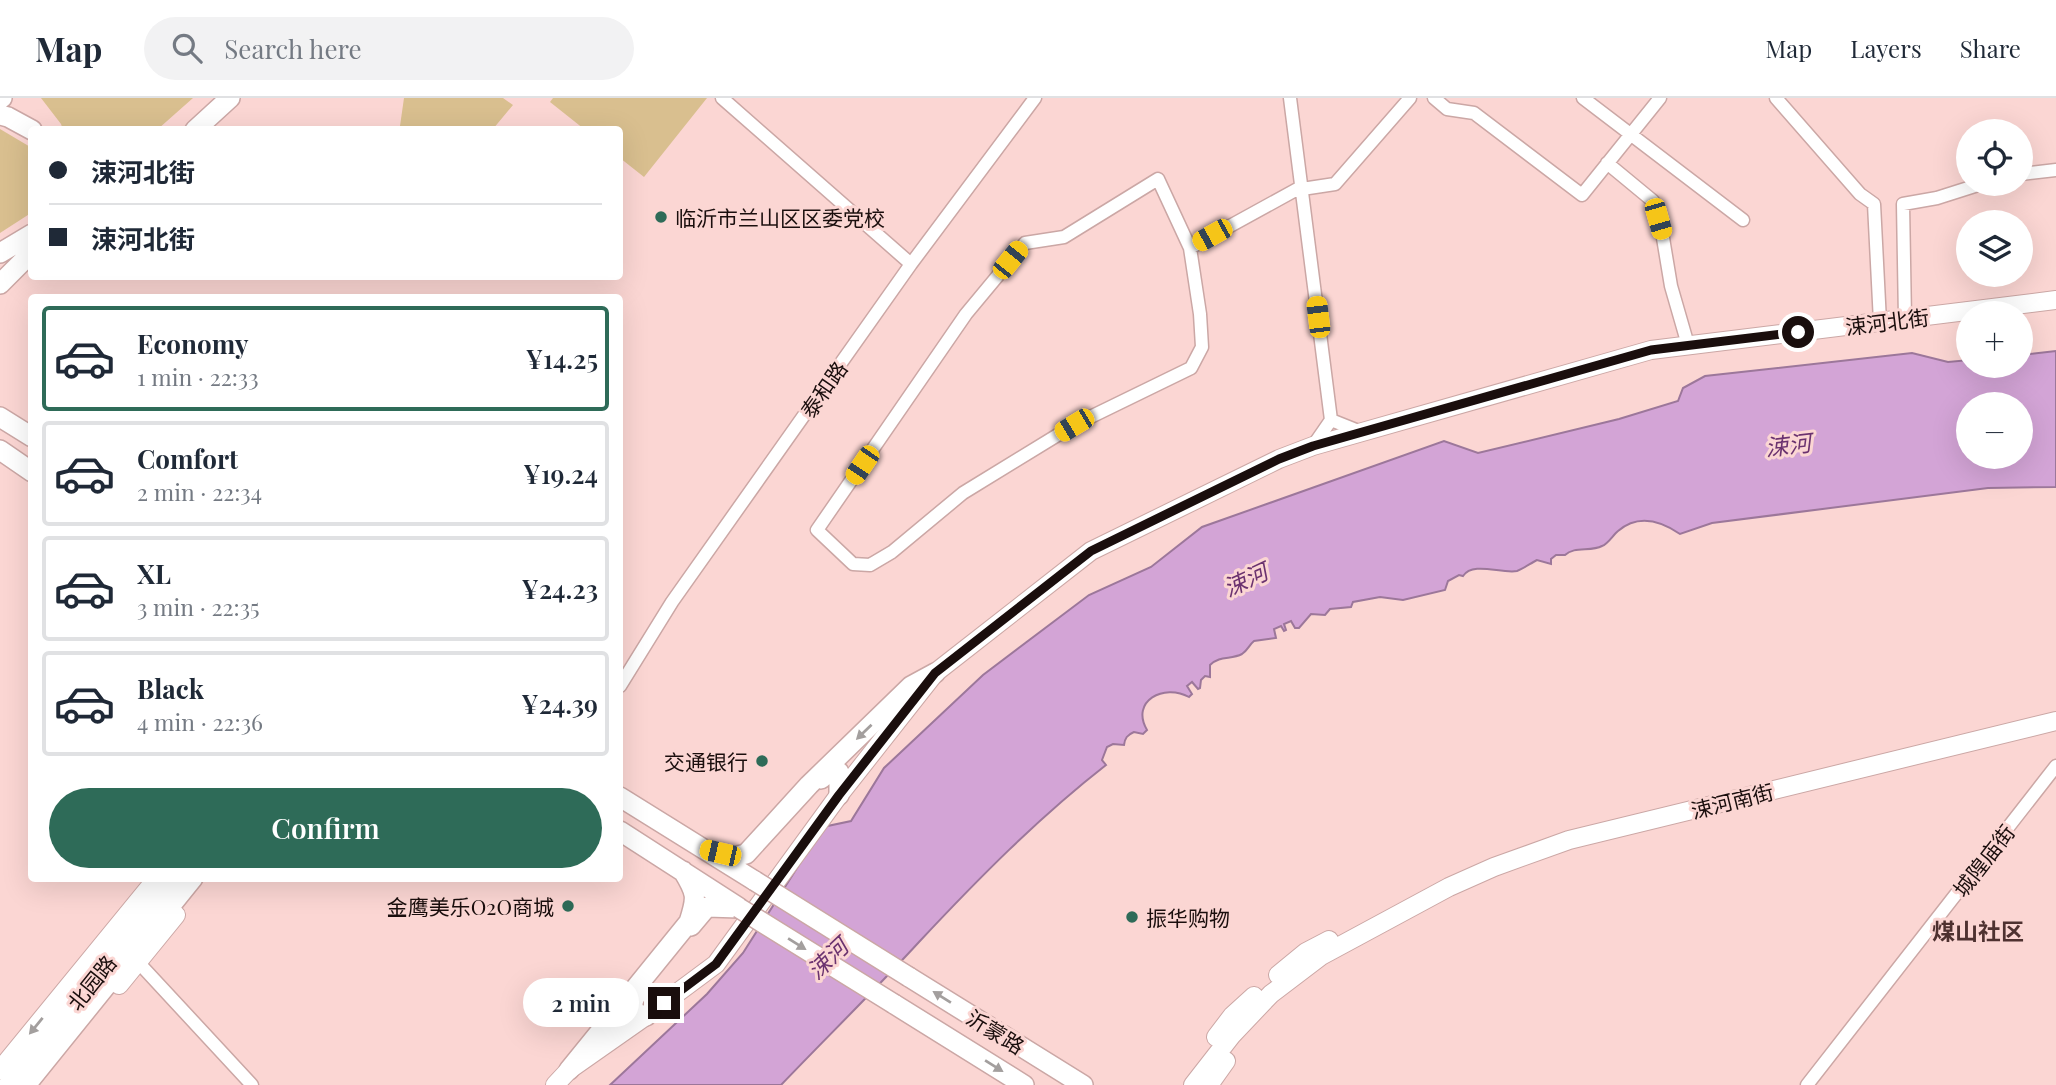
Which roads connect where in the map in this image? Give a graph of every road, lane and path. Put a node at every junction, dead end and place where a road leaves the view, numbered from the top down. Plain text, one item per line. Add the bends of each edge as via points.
1 (230, 98) edge
2 (722, 98) edge
3 (1035, 98) edge
4 (1290, 98) edge
5 (1410, 98) edge
6 (1434, 98) edge
7 (1583, 98) edge
8 (1660, 98) edge
9 (1776, 98) edge
10 (0, 115) edge
11 (199, 126) edge
12 (28, 129) edge
13 (1630, 133) junction
14 (1607, 163) junction
15 (2056, 170) edge
16 (2033, 172) edge
17 (1302, 188) junction
18 (1956, 192) edge
19 (1743, 220) dead end
20 (28, 236) edge
21 (1190, 247) junction
22 (0, 253) edge
23 (28, 256) edge
24 (911, 264) junction
25 (0, 284) edge
26 (2056, 300) edge
27 (1905, 319) junction
28 (1880, 322) junction
29 (1688, 345) junction
30 (0, 411) edge
31 (0, 417) edge
32 (1331, 420) junction
33 (1361, 432) junction
34 (25, 433) edge
35 (1313, 446) junction
36 (0, 451) edge
37 (28, 469) edge
38 (935, 673) junction
39 (623, 681) edge
40 (2056, 721) edge
41 (2056, 766) edge
42 (839, 795) junction
43 (623, 799) edge
44 (623, 833) edge
45 (706, 850) junction
46 (683, 871) junction
47 (755, 881) junction
48 (153, 882) edge
49 (172, 882) edge
50 (190, 882) edge
51 (202, 882) edge
52 (1417, 905) junction
53 (738, 908) junction
54 (168, 917) junction
55 (138, 962) junction
56 (646, 1016) junction
57 (0, 1070) edge
58 (569, 1070) junction
59 (1811, 1080) edge
60 (8, 1085) edge
61 (26, 1085) edge
62 (37, 1085) edge
63 (252, 1085) edge
64 (555, 1085) edge
65 (1024, 1085) edge
66 (1083, 1085) edge
67 (1179, 1085) edge
68 (1193, 1085) edge
69 (1209, 1085) edge
70 (1827, 1085) edge

1 - 11 main road
2 - 24 street
3 - 24 street, 泰和路
4 - 17 street
5 - 17 street via 1335,184
6 - 14 street via 1447,109 1475,113 1582,195
7 - 13 street
8 - 13 street
9 - 28 street via 1874,204
10 - 12 main road
13 - 14 street
13 - 19 street
14 - 29 street via 1653,201
15 - 16 street
17 - 21 street
17 - 32 street
18 - 27 street via 1903,204
20 - 22 main road
21 - 21 street via 1158,179 1064,237 1025,243 966,314 817,530 853,564 870,565 963,493 1074,425 1191,368 1202,347
23 - 25 main road
24 - 39 street, 泰和路 via 672,602
26 - 27 main road, 涑河北街
27 - 28 main road, 涑河北街
28 - 29 main road, 涑河北街
29 - 33 main road, 涑河北街 via 1638,354
30 - 34 main road
31 - 34 main road
32 - 33 street
32 - 35 street
33 - 35 main road, 涑河北街
35 - 38 main road, 涑河北街 via 1091,551
36 - 37 main road
38 - 42 main road, 涑河北街
38 -> 45 main road via 911,686 808,785 746,855 733,857
40 - 52 main road, 涑河南街 via 1569,840 1494,867
41 - 59 street, 城隍庙街
42 - 47 main road via 839,772 831,770 758,850
42 - 56 main road, 涑河北街 via 716,964
43 - 45 main road
44 - 46 main road
45 - 47 main road
46 - 53 main road
46 - 58 main road via 695,890 690,922
66 -> 47 main road, 沂蒙路, bridge
48 -> 57 main road
49 - 60 main road, 北园路
50 - 54 main road, 北园路
51 - 54 main road
52 - 67 main road via 1306,952 1232,1016
52 - 68 main road via 1321,956 1271,994
52 - 69 main road via 1283,999 1247,1035
53 - 56 main road via 707,907 633,999 635,1013
53 -> 65 main road, 沂蒙路, bridge
54 - 55 main road
54 - 61 main road, 北园路
55 - 62 main road
55 - 63 street
56 - 58 main road, 涑河北街
58 - 64 main road, 涑河北街
59 - 70 street

